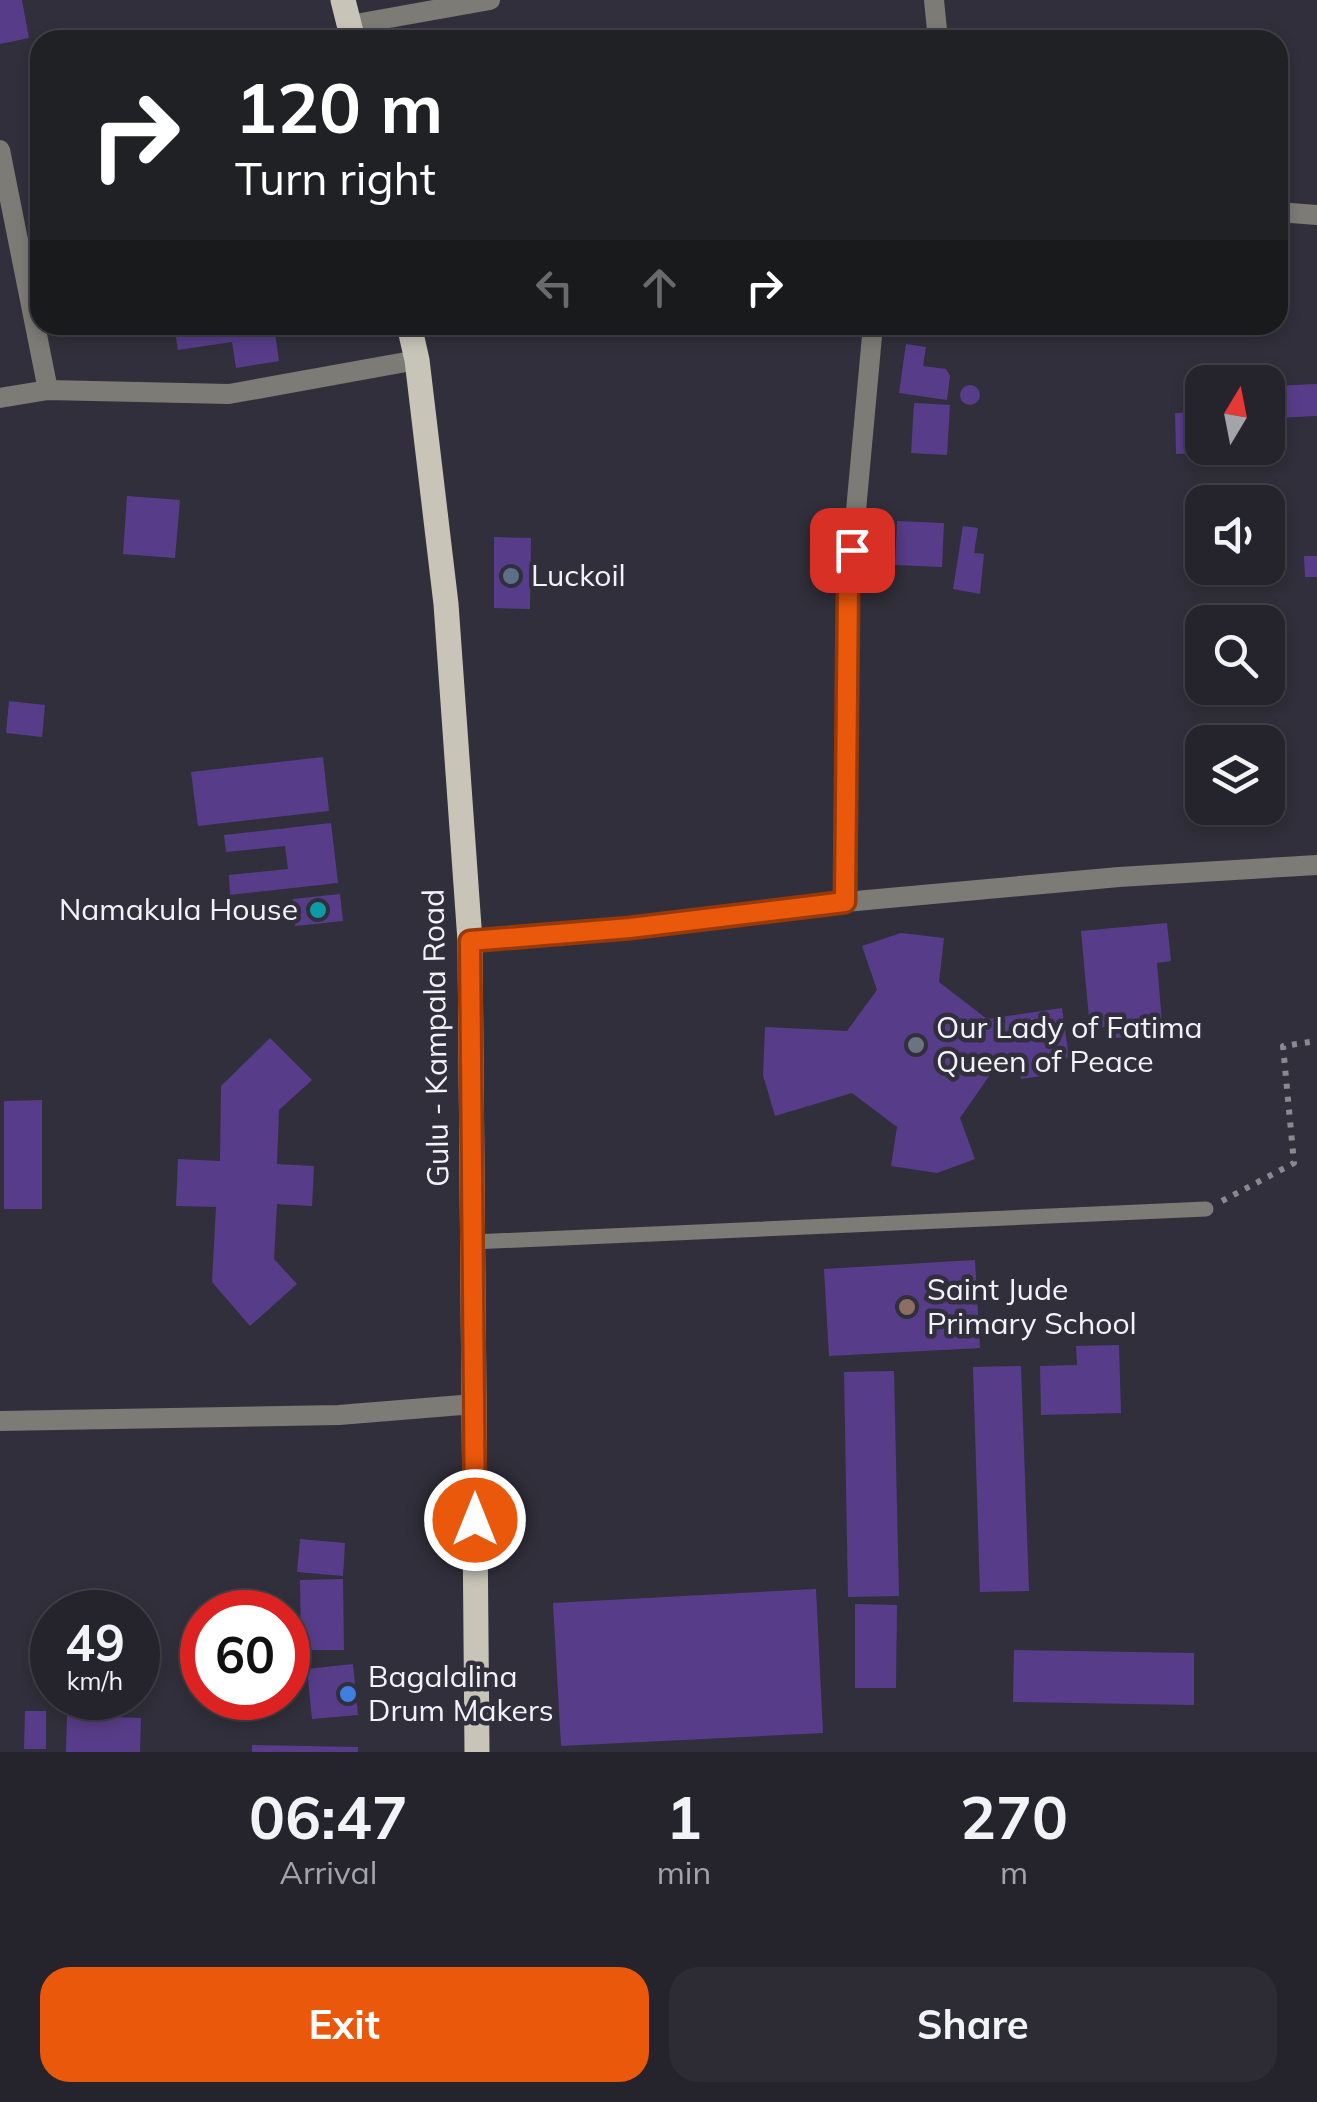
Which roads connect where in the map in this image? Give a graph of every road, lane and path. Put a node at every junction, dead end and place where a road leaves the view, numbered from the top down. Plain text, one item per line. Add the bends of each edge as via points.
1 (490, 0) edge
2 (934, 0) edge
3 (349, 22) edge
4 (937, 30) edge
5 (0, 150) edge
6 (1288, 213) edge
7 (1317, 215) edge
8 (30, 300) edge
9 (37, 335) edge
10 (411, 335) edge
11 (872, 335) edge
12 (417, 360) junction
13 (48, 390) junction
14 (0, 398) edge
15 (1317, 865) edge
16 (845, 902) junction
17 (470, 941) junction
18 (1317, 1042) edge
19 (1206, 1210) joint
20 (472, 1242) junction
21 (474, 1404) junction
22 (0, 1421) edge
23 (476, 1752) edge

1 - 3 street
2 - 4 street
5 - 8 street
6 - 7 street
9 - 13 street
10 - 12 main road, Gulu - Kampala Road
11 - 16 street via 848,587
12 - 13 street via 229,394
12 - 17 main road, Gulu - Kampala Road via 446,604
13 - 14 street
15 - 16 street
16 - 17 street
17 - 20 main road, Gulu - Kampala Road
18 - 19 path via 1283,1046 1294,1162
19 - 20 lane
20 - 21 main road, Gulu - Kampala Road
21 - 22 street via 340,1415
21 - 23 main road, Gulu - Kampala Road

